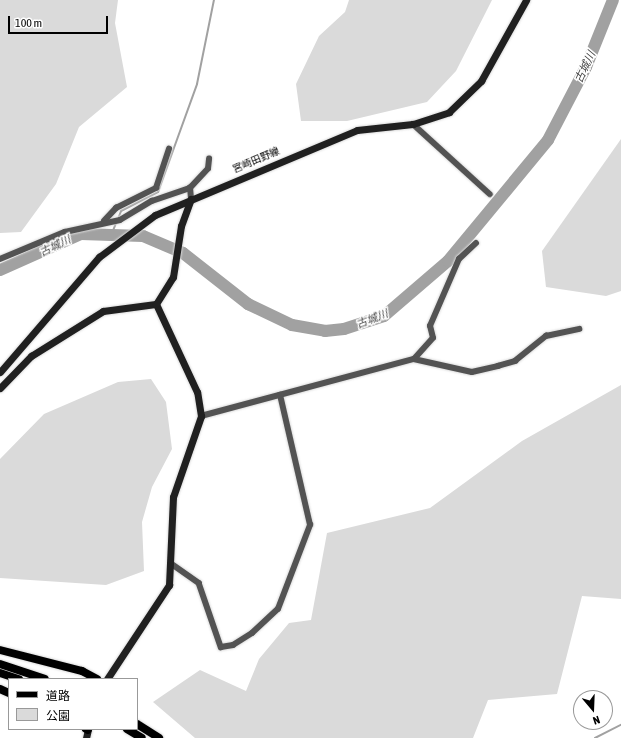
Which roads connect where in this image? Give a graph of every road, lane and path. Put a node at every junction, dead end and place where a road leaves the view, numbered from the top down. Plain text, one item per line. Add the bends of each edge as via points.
1 (526, 0) edge
2 (412, 124) junction
3 (169, 149) dead end
4 (209, 158) dead end
5 (190, 188) junction
6 (490, 194) dead end
7 (191, 199) junction
8 (104, 221) junction
9 (476, 243) dead end
10 (0, 259) edge
11 (156, 304) junction
12 (579, 329) dead end
13 (414, 359) junction
14 (0, 372) edge
15 (0, 388) edge
16 (280, 394) junction
17 (201, 416) junction
18 (172, 564) junction
19 (0, 650) edge
20 (0, 664) edge
21 (0, 673) edge
22 (16, 678) edge
23 (42, 678) edge
24 (95, 678) edge
25 (108, 678) edge
26 (138, 725) edge
27 (129, 730) edge
28 (142, 738) edge
29 (160, 738) edge

1 - 2 street, 宮崎田野線 via 481,81 469,95 449,112
2 - 6 street
2 - 7 street, 宮崎田野線 via 357,130
3 - 8 street via 156,188 116,208
4 - 5 street via 208,169
5 - 7 street
5 - 8 street via 152,201 120,220
7 - 11 street via 178,239 173,277
7 - 14 street, 宮崎田野線 via 135,228 116,242
8 - 10 street via 66,232
9 - 13 street via 459,259 430,326 433,338
11 - 15 street via 103,311 31,356
11 - 17 street via 197,392
12 - 13 street via 546,336 515,361 472,372
13 - 16 street
16 - 17 street
16 - 18 street via 310,525 278,609 252,633 233,645 221,647 199,583
17 - 18 street via 173,497
18 - 25 street via 161,601
19 - 24 main road via 82,671
20 - 23 main road
21 - 22 main road
26 - 29 main road
27 - 28 main road

